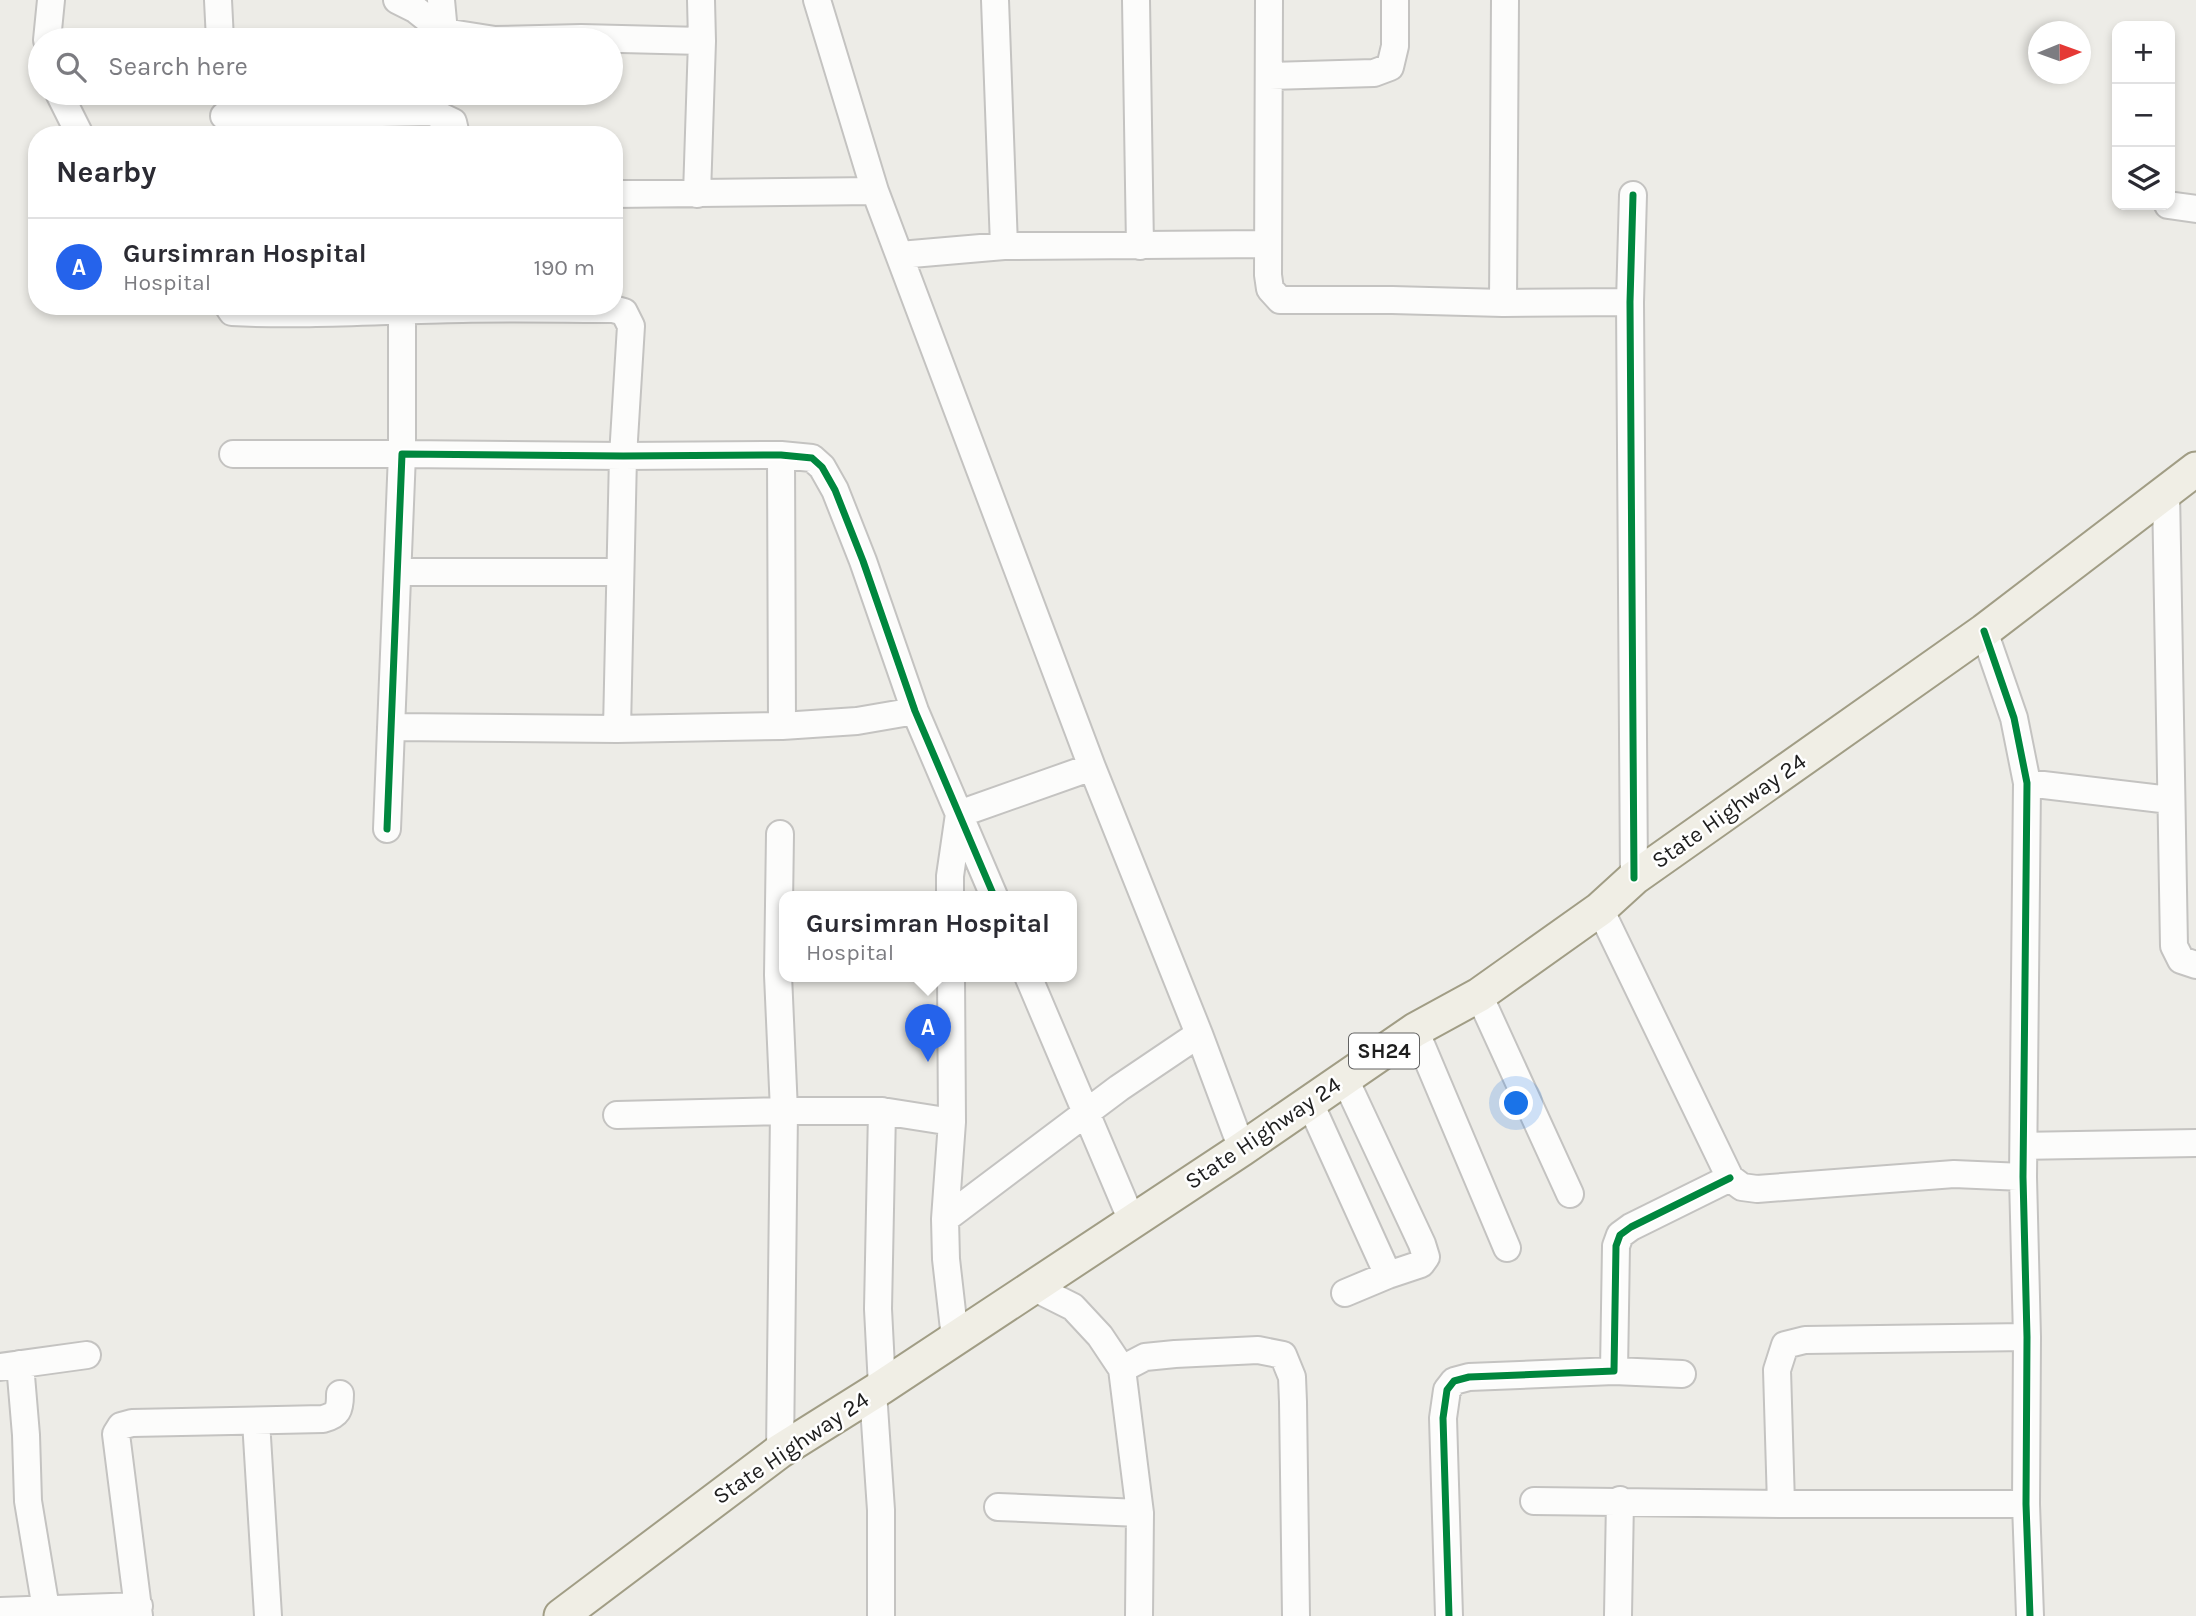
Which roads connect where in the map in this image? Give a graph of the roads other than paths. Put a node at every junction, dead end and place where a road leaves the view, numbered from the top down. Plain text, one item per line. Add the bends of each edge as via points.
1 (51, 0) edge
2 (218, 0) edge
3 (397, 0) edge
4 (442, 0) edge
5 (701, 0) edge
6 (817, 0) edge
7 (995, 0) edge
8 (1136, 0) edge
9 (1269, 0) edge
10 (1395, 0) edge
11 (1505, 0) edge
12 (48, 28) edge
13 (219, 28) edge
14 (439, 28) edge
15 (444, 28) edge
16 (623, 39) edge
17 (702, 41) junction
18 (1270, 76) junction
19 (65, 105) edge
20 (223, 115) edge
21 (345, 125) edge
22 (76, 126) edge
23 (454, 126) edge
24 (875, 191) junction
25 (623, 194) edge
26 (697, 194) junction
27 (1633, 195) dead end
28 (2175, 206) edge
29 (2196, 209) edge
30 (1268, 244) junction
31 (1004, 246) junction
32 (1139, 246) junction
33 (900, 255) junction
34 (1630, 302) junction
35 (1503, 303) junction
36 (623, 312) edge
37 (402, 315) edge
38 (233, 454) dead end
39 (402, 454) junction
40 (781, 455) junction
41 (623, 456) junction
42 (2196, 469) edge
43 (2166, 491) junction
44 (398, 572) junction
45 (620, 572) junction
46 (1984, 631) junction
47 (915, 711) junction
48 (782, 726) junction
49 (391, 727) junction
50 (617, 729) junction
51 (1093, 767) junction
52 (2027, 783) junction
53 (2170, 800) junction
54 (959, 814) junction
55 (387, 829) dead end
56 (779, 834) dead end
57 (1634, 878) junction
58 (950, 891) edge
59 (991, 891) edge
60 (1600, 909) junction
61 (2196, 965) edge
62 (951, 982) edge
63 (1031, 982) edge
64 (1479, 995) junction
65 (1415, 1030) junction
66 (1199, 1034) junction
67 (1344, 1077) junction
68 (1310, 1103) junction
69 (784, 1111) junction
70 (882, 1111) junction
71 (1086, 1114) junction
72 (617, 1115) dead end
73 (952, 1122) junction
74 (2196, 1143) edge
75 (2024, 1146) junction
76 (1242, 1149) junction
77 (2023, 1177) junction
78 (1730, 1178) junction
79 (1570, 1194) dead end
80 (945, 1219) junction
81 (1132, 1221) junction
82 (1507, 1248) dead end
83 (1388, 1275) junction
84 (1032, 1287) junction
85 (1345, 1293) dead end
86 (2026, 1337) junction
87 (955, 1338) junction
88 (87, 1355) dead end
89 (10, 1366) edge
90 (1122, 1369) junction
91 (1614, 1371) junction
92 (1682, 1374) dead end
93 (877, 1389) junction
94 (340, 1394) dead end
95 (256, 1421) junction
96 (780, 1451) junction
97 (1534, 1500) dead end
98 (1620, 1500) junction
99 (1781, 1504) junction
100 (2026, 1504) junction
101 (998, 1507) dead end
102 (1140, 1513) junction
103 (46, 1609) junction
104 (0, 1611) edge
105 (139, 1611) edge
106 (268, 1616) edge
107 (561, 1616) edge
108 (881, 1616) edge
109 (1139, 1616) edge
110 (1296, 1616) edge
111 (1449, 1616) edge
112 (1618, 1616) edge
113 (2030, 1616) edge

1 - 12 street
2 - 13 street
3 - 14 street
4 - 15 street
5 - 17 street
6 - 24 street
7 - 31 street
8 - 32 street
9 - 18 street
10 - 18 street via 1390,67 1374,74
11 - 35 street
16 - 17 street
17 - 26 street
18 - 30 street
19 - 22 street
20 - 21 street
21 - 23 street via 432,113
24 - 26 street
24 - 33 street
25 - 26 street
27 - 34 street
28 - 29 street
30 - 32 street
30 - 35 street via 1270,289 1280,300
31 - 32 street
31 - 33 street
33 - 51 street
34 - 35 street
34 - 57 street
36 - 41 street via 631,326
37 - 39 street
38 - 39 street
39 - 41 street
39 - 44 street
40 - 41 street
40 - 47 street via 812,458 835,490
40 - 48 street
41 - 45 street
42 - 43 main road, State Highway 24 / SH24
43 - 46 main road, State Highway 24 / SH24
43 - 53 street
44 - 45 street
44 - 49 street
45 - 50 street
46 - 52 street via 2014,718
46 - 57 main road, State Highway 24 / SH24
47 - 48 street
47 - 54 street
48 - 50 street
49 - 50 street
49 - 55 street
51 - 54 street
51 - 66 street
52 - 53 street
52 - 75 street
53 - 61 street via 2174,946 2181,960
54 - 58 street
54 - 59 street
56 - 69 street via 778,975
57 - 60 main road, State Highway 24 / SH24
60 - 64 main road, State Highway 24 / SH24
60 - 78 street
62 - 73 street
63 - 71 street
64 - 65 main road, State Highway 24 / SH24
64 - 79 street
65 - 67 main road, State Highway 24 / SH24
65 - 82 street
66 - 71 street
66 - 76 street
67 - 68 main road, State Highway 24 / SH24
67 - 83 street via 1426,1257 1421,1264
68 - 76 main road, State Highway 24 / SH24
68 - 83 street
69 - 70 street
69 - 72 street
69 - 96 street
70 - 73 street
70 - 93 street
71 - 80 street
71 - 81 street
73 - 80 street
74 - 75 street
75 - 77 street
76 - 81 main road, State Highway 24 / SH24
77 - 78 street via 1954,1174 1756,1189 1742,1187
77 - 86 street
78 - 91 street via 1620,1235 1616,1246
80 - 87 street
81 - 84 main road, State Highway 24 / SH24
83 - 85 street
84 - 87 main road, State Highway 24 / SH24
84 - 90 street via 1073,1307
86 - 99 street via 1805,1340 1785,1345 1777,1370
86 - 100 street
87 - 93 main road, State Highway 24 / SH24
88 - 89 street
89 - 103 street via 26,1435 28,1501
90 - 102 street
90 - 110 street via 1145,1357 1175,1354 1258,1350 1283,1356 1292,1377
91 - 92 street
91 - 111 street via 1469,1377 1454,1381 1447,1390 1443,1418
93 - 96 main road, State Highway 24 / SH24
93 - 108 street
94 - 95 street via 335,1416
95 - 105 street via 132,1423 121,1426 116,1434
95 - 106 street
96 - 107 main road, State Highway 24 / SH24
97 - 98 street
98 - 99 street
98 - 112 street
99 - 100 street
100 - 113 street
101 - 102 street
102 - 109 street
103 - 104 street
103 - 105 street

